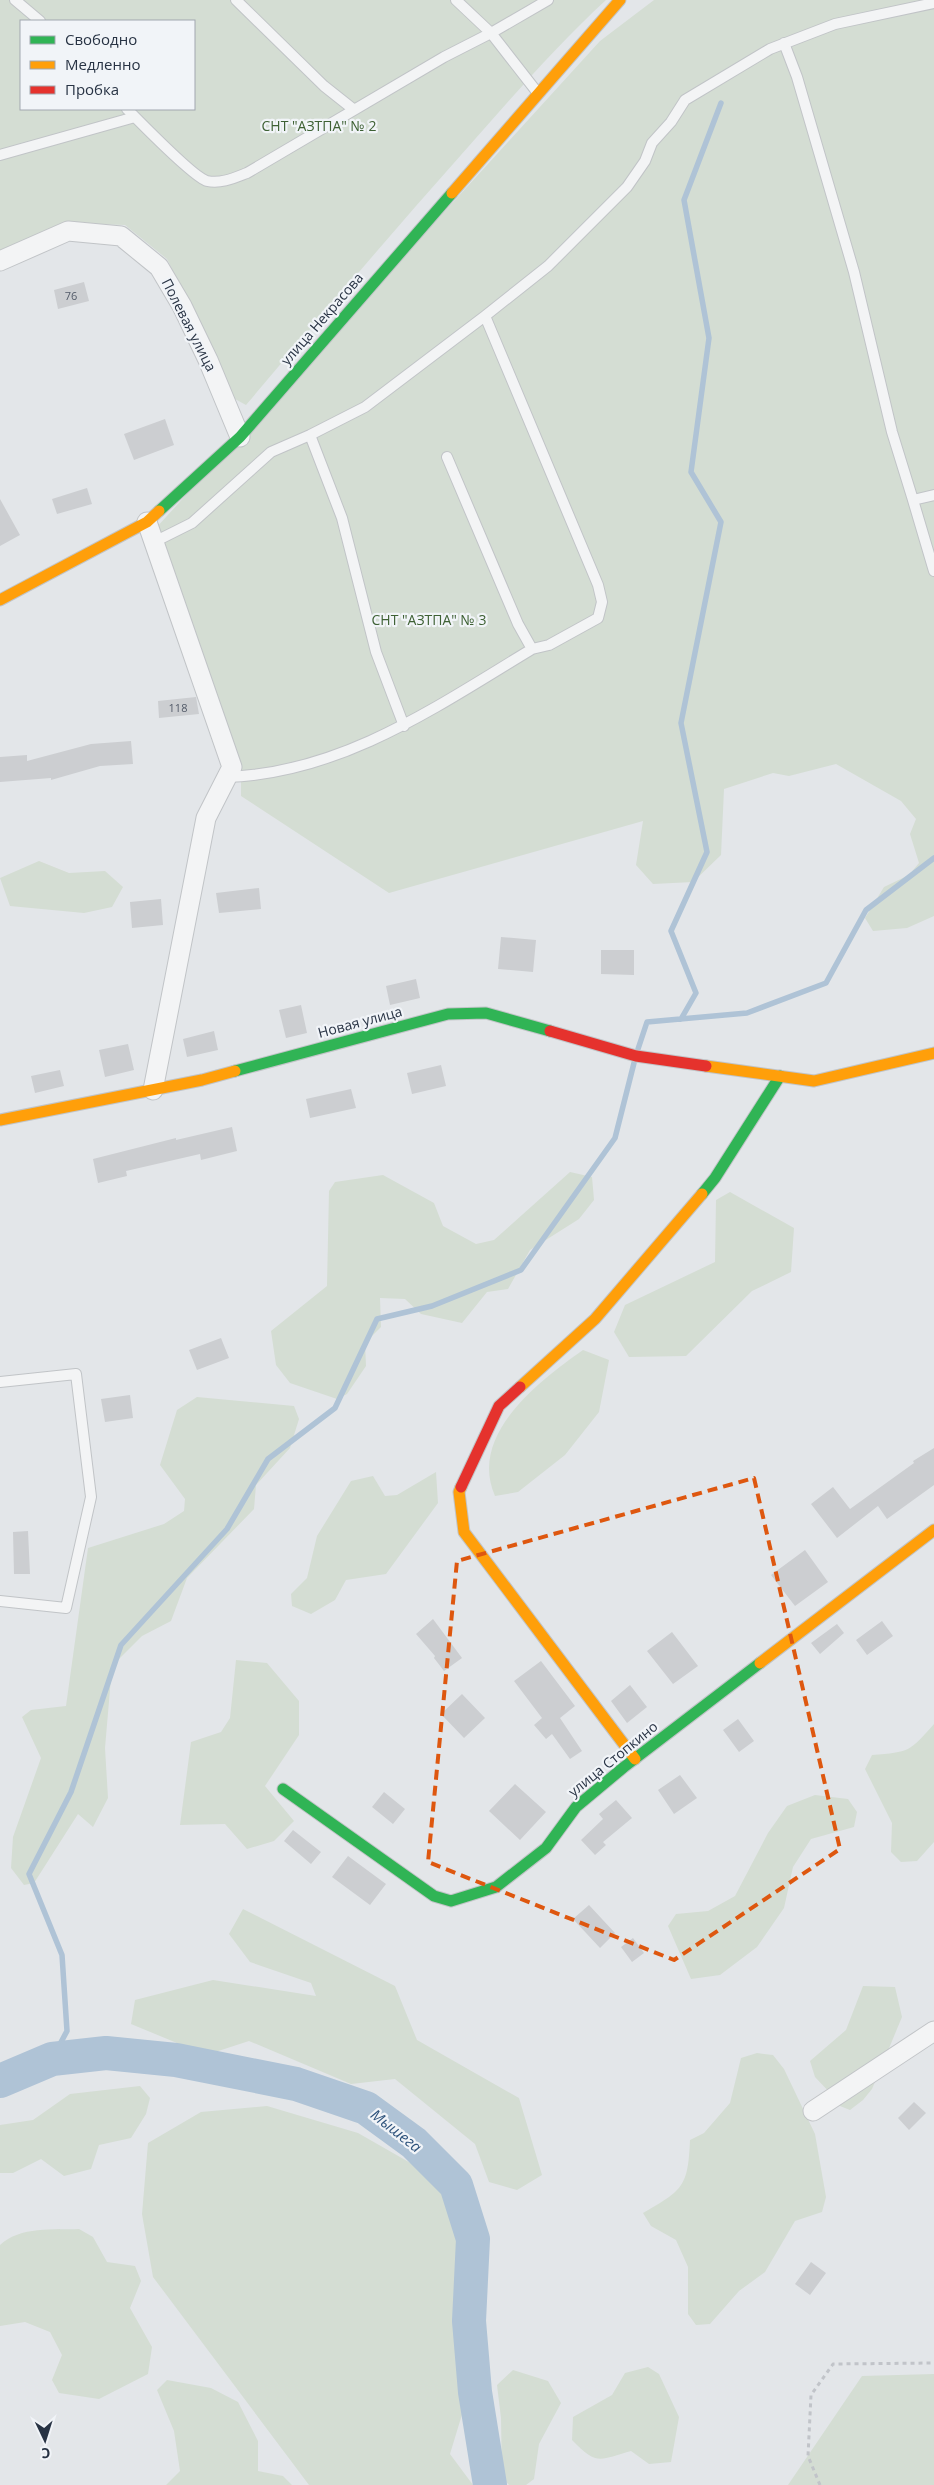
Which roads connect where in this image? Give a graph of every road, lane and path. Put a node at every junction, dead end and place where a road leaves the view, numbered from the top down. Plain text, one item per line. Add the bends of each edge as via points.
1 (15, 0) edge
2 (236, 0) edge
3 (456, 0) edge
4 (548, 0) edge
5 (620, 0) edge
6 (934, 3) edge
7 (39, 20) edge
8 (491, 33) junction
9 (784, 44) junction
10 (538, 93) junction
11 (353, 109) junction
12 (128, 110) edge
13 (135, 117) junction
14 (0, 155) edge
15 (0, 261) edge
16 (485, 316) junction
17 (310, 435) junction
18 (240, 437) junction
19 (447, 457) dead end
20 (934, 495) edge
21 (912, 500) junction
22 (147, 522) junction
23 (154, 542) junction
24 (934, 571) edge
25 (0, 600) edge
26 (532, 649) junction
27 (404, 726) junction
28 (227, 777) junction
29 (934, 1053) edge
30 (780, 1076) junction
31 (153, 1090) junction
32 (0, 1120) edge
33 (0, 1382) edge
34 (934, 1530) edge
35 (0, 1601) edge
36 (636, 1759) junction
37 (283, 1790) dead end
38 (934, 2031) edge
39 (813, 2111) dead end
40 (934, 2363) edge
41 (820, 2485) edge

1 - 7 lane
2 - 11 lane via 324,86
3 - 8 lane
4 - 8 lane
5 - 10 street, улица Некрасова
6 - 9 lane via 835,24
8 - 10 lane
8 - 11 lane
9 - 16 lane via 770,49 685,100 652,143 645,162 621,194 548,266
9 - 21 lane via 800,86 854,272 892,432
10 - 18 street, улица Некрасова
11 - 13 lane via 247,173 221,182 204,181
12 - 13 lane
13 - 14 lane
15 - 18 street, Полевая улица via 68,231 122,236 159,267 182,306
16 - 17 lane via 366,407
16 - 26 lane via 598,585 602,602 598,618 548,645
17 - 23 lane via 271,452 192,523
17 - 27 lane via 342,518 376,652
18 - 22 street, улица Некрасова
19 - 26 lane via 518,624
20 - 21 lane
21 - 24 lane
22 - 23 street
22 - 25 street, улица Некрасова
23 - 28 street via 232,767
26 - 27 lane
27 - 28 lane via 343,754 294,769
28 - 31 street via 206,818
29 - 30 street, Новая улица via 814,1081
30 - 31 street, Новая улица via 636,1056 486,1013 448,1014 202,1080
30 - 36 street via 716,1178 595,1319 500,1406 459,1492 464,1532
31 - 32 street, Новая улица
33 - 35 lane via 76,1374 91,1497 66,1608
34 - 36 street, улица Стопкино
36 - 37 street, улица Стопкино via 576,1807 546,1848 518,1871 496,1887 451,1901 434,1896
38 - 39 street
40 - 41 path via 833,2364 811,2395 808,2456

